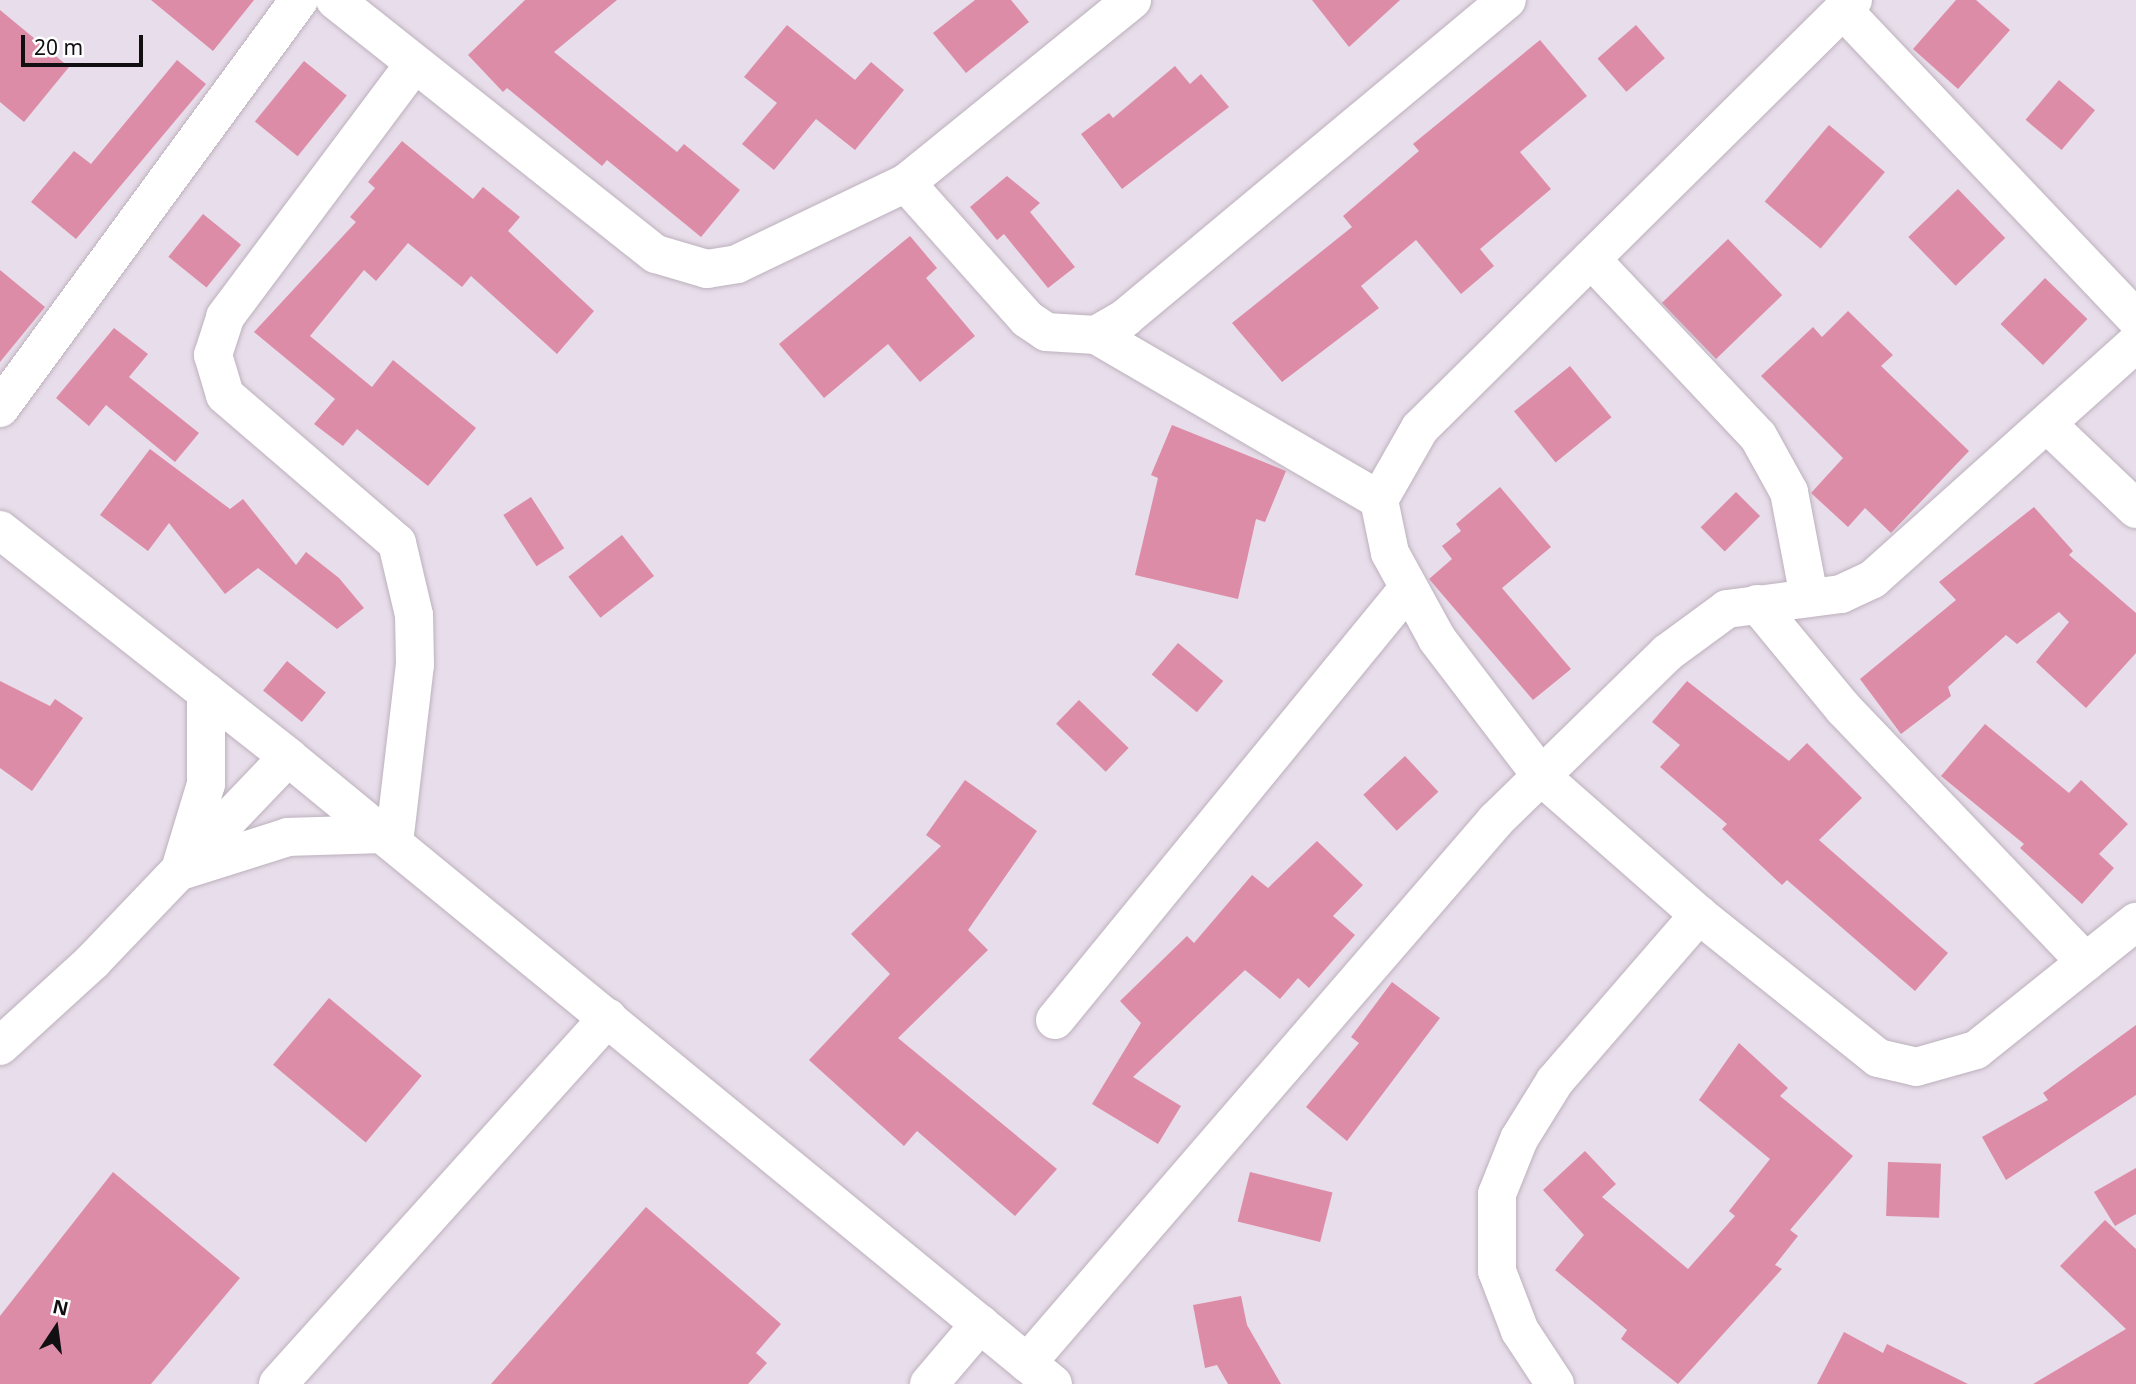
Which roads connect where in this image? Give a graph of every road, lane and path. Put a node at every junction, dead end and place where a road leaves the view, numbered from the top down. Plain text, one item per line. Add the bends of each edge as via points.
1 (299, 0) edge
2 (335, 0) edge
3 (1132, 0) edge
4 (1507, 0) edge
5 (1848, 5) edge
6 (414, 64) junction
7 (906, 183) junction
8 (1591, 259) junction
9 (2136, 319) edge
10 (1096, 335) junction
11 (2136, 344) edge
12 (0, 408) edge
13 (2048, 424) junction
14 (1379, 500) junction
15 (2136, 509) edge
16 (0, 530) edge
17 (1406, 591) junction
18 (1809, 597) junction
19 (1757, 604) junction
20 (206, 692) junction
21 (288, 757) junction
22 (1542, 777) junction
23 (394, 843) junction
24 (179, 871) junction
25 (1699, 915) junction
26 (2136, 922) edge
27 (2086, 962) junction
28 (608, 1018) junction
29 (1055, 1020) dead end
30 (0, 1046) edge
31 (980, 1324) junction
32 (1040, 1373) edge
33 (278, 1384) edge
34 (929, 1384) edge
35 (1555, 1384) edge

1 - 12 street
2 - 6 street
3 - 7 street
4 - 10 street via 1136,309
5 - 8 street
5 - 9 street
6 - 7 street via 656,254 686,266 737,264
6 - 23 street via 225,317 214,355 225,395 397,543 412,601 415,665
7 - 10 street via 1027,319 1046,332
8 - 14 street via 1420,428
8 - 18 street via 1758,436 1789,492
10 - 14 street
11 - 13 street
13 - 15 street
13 - 18 street via 1873,579 1841,594
14 - 17 street
16 - 20 street
17 - 22 street
17 - 29 street
18 - 19 street
19 - 22 street via 1727,609 1705,622
19 - 27 street via 1869,736
20 - 21 street
20 - 24 street via 206,784
21 - 23 street
21 - 24 street
22 - 25 street
22 - 32 street via 1464,855
23 - 24 street via 288,837
23 - 28 street
24 - 30 street
25 - 27 street via 1846,1038 1878,1058 1916,1067 1976,1050
25 - 35 street via 1555,1081 1520,1139 1497,1194 1497,1271 1520,1331
26 - 27 street
28 - 31 street
28 - 33 street
31 - 32 street
31 - 34 street

